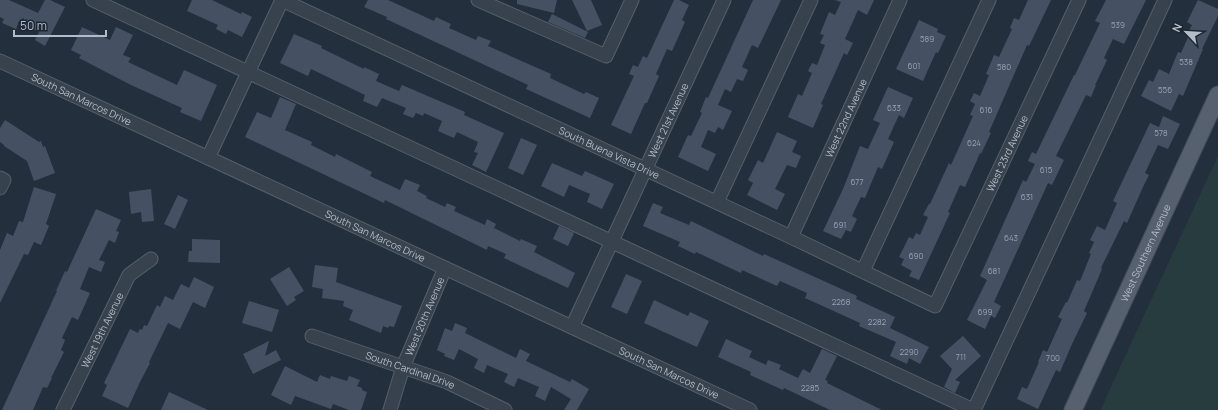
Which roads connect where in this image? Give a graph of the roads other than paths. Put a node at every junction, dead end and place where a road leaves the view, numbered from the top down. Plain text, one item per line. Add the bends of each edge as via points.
1 (92, 0) edge
2 (282, 0) edge
3 (478, 0) edge
4 (632, 0) edge
5 (724, 0) edge
6 (811, 0) edge
7 (900, 0) edge
8 (989, 0) edge
9 (1079, 0) edge
10 (1165, 0) edge
11 (0, 61) edge
12 (248, 73) junction
13 (1218, 95) edge
14 (208, 158) junction
15 (645, 169) junction
16 (717, 202) junction
17 (791, 236) junction
18 (611, 242) junction
19 (151, 259) dead end
20 (445, 268) junction
21 (863, 271) junction
22 (935, 306) joint
23 (572, 327) junction
24 (312, 336) dead end
25 (403, 367) junction
26 (68, 409) edge
27 (390, 410) edge
28 (505, 410) edge
29 (748, 410) edge
30 (974, 410) edge
31 (1073, 410) edge

1 - 12 street
2 - 12 street
2 - 15 street, South Buena Vista Drive
3 - 4 street via 606,56
5 - 15 street, West 21st Avenue
6 - 16 street
7 - 17 street, West 22nd Avenue
8 - 21 street
9 - 22 street, West 23rd Avenue
10 - 30 street
11 - 14 street, South San Marcos Drive
12 - 14 street
12 - 18 street
13 - 31 main road, West Southern Avenue
14 - 20 street, South San Marcos Drive
15 - 16 street, South Buena Vista Drive
15 - 18 street, West 21st Avenue
16 - 17 street, South Buena Vista Drive
17 - 21 street, South Buena Vista Drive
18 - 23 street, West 21st Avenue
18 - 30 street
19 - 26 street, West 19th Avenue via 129,275
20 - 23 street, South San Marcos Drive
20 - 25 street, West 20th Avenue
21 - 22 street, South Buena Vista Drive
23 - 29 street, South San Marcos Drive
24 - 25 street, South Cardinal Drive
25 - 27 street, West 20th Avenue
25 - 28 street, South Cardinal Drive via 447,382

